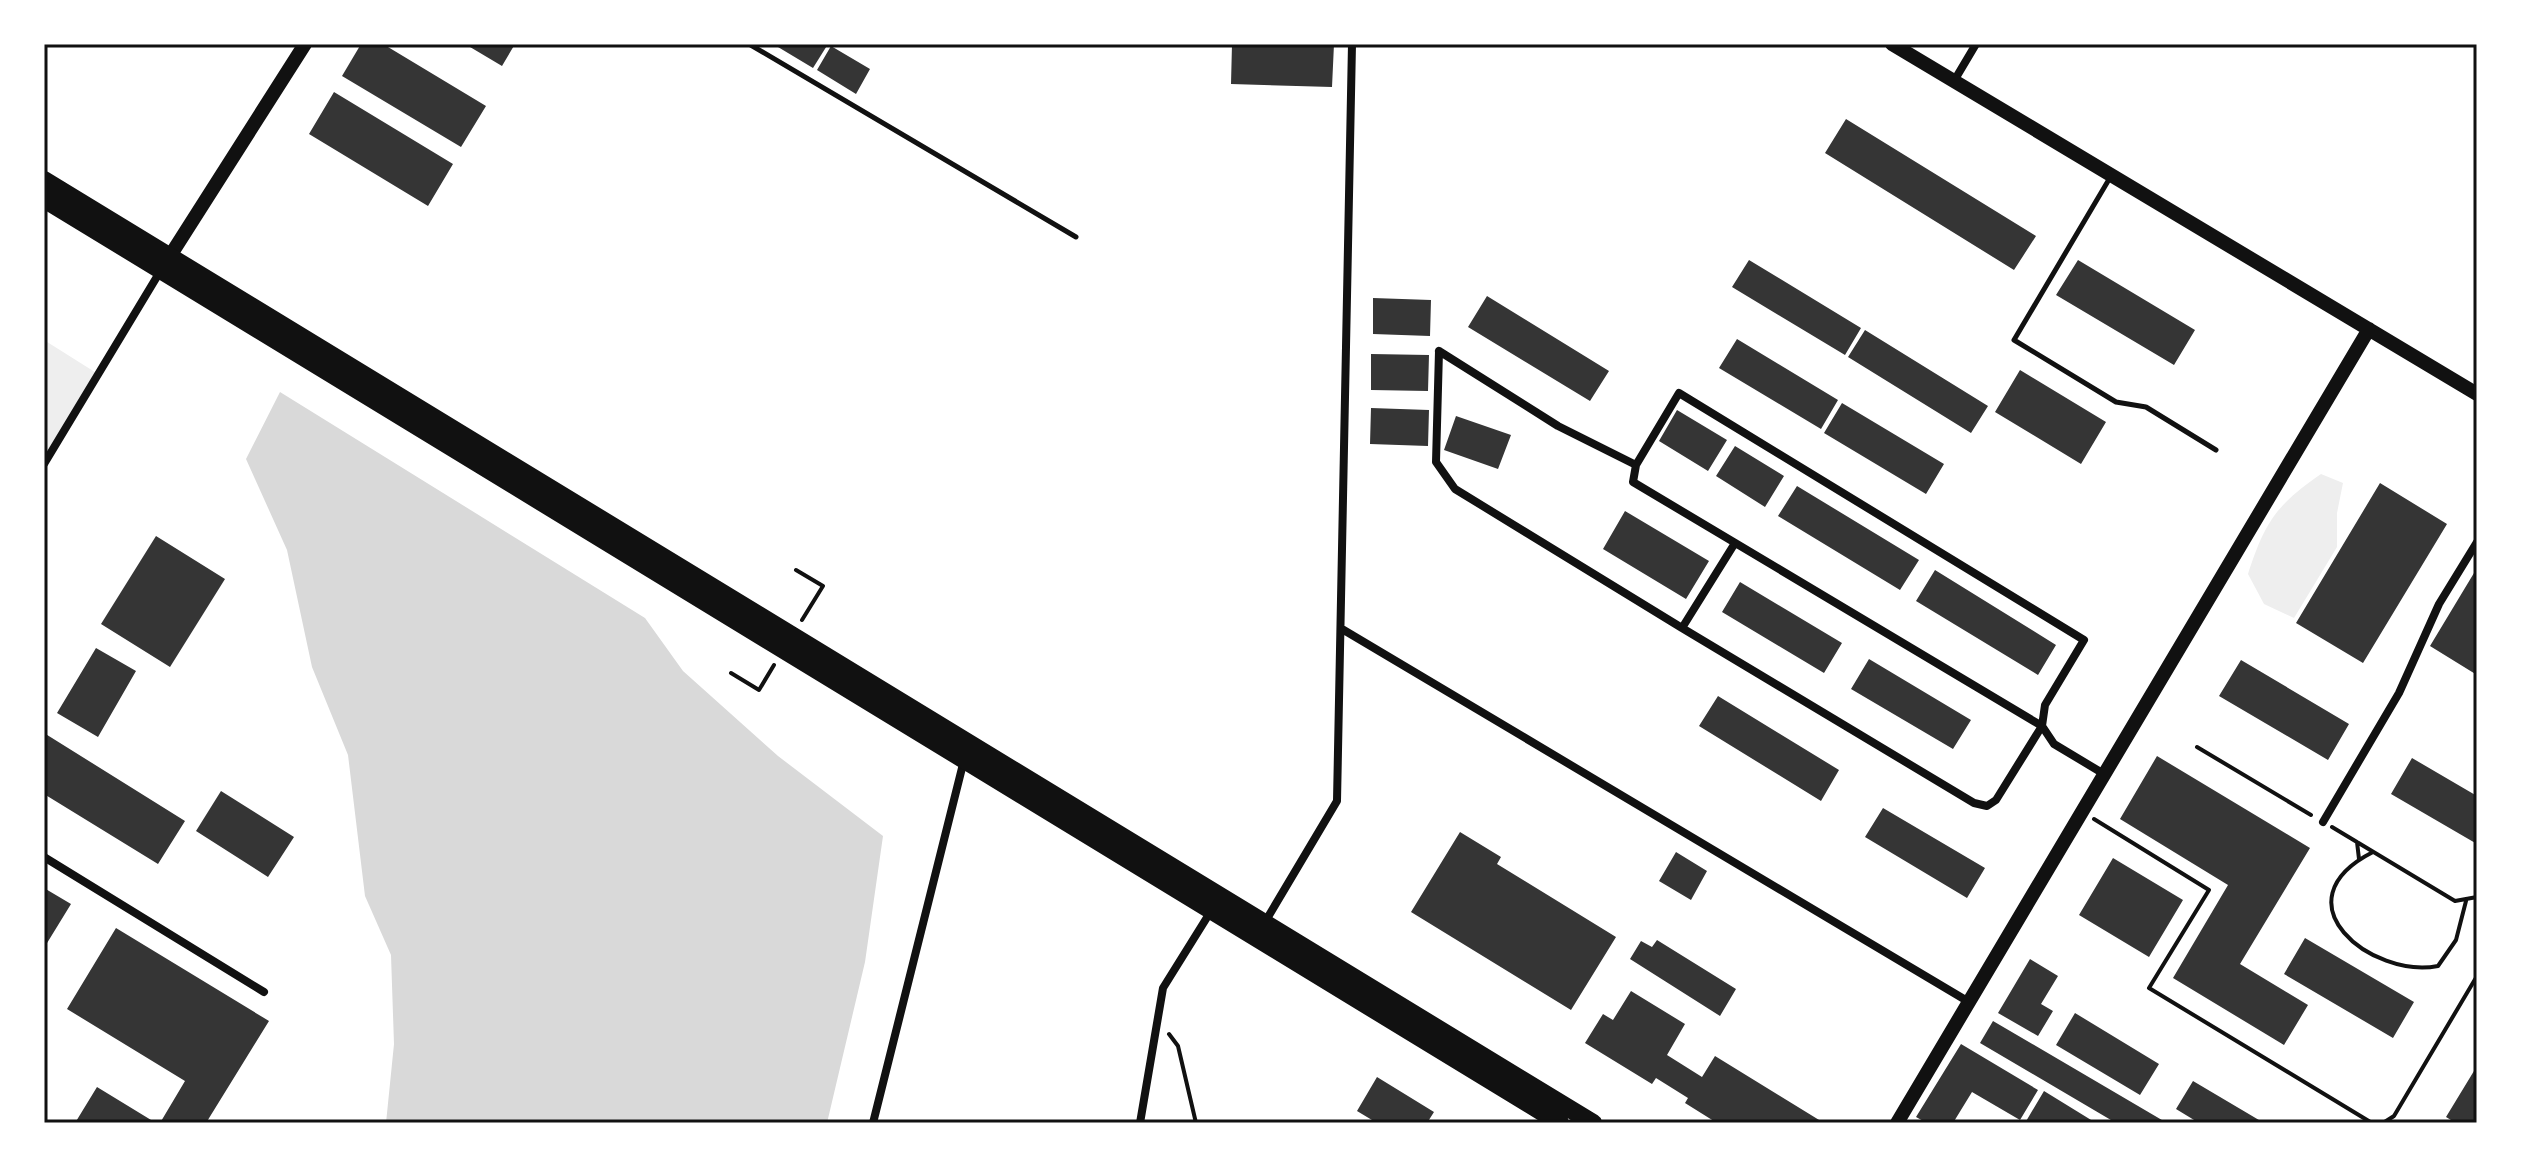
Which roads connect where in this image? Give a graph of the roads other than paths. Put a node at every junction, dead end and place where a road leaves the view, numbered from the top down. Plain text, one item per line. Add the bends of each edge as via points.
1 (305, 44) edge
2 (749, 44) edge
3 (1352, 44) edge
4 (1892, 44) edge
5 (1976, 44) edge
6 (1954, 81) junction
7 (2111, 175) junction
8 (44, 180) edge
9 (44, 199) edge
10 (1076, 237) dead end
11 (165, 263) junction
12 (2369, 329) junction
13 (2477, 394) edge
14 (2216, 450) dead end
15 (44, 464) edge
16 (1636, 465) junction
17 (2477, 542) edge
18 (1735, 543) junction
19 (1682, 628) junction
20 (1342, 629) junction
21 (2042, 726) junction
22 (964, 759) junction
23 (2104, 774) junction
24 (2323, 822) dead end
25 (44, 857) edge
26 (1211, 910) junction
27 (1265, 923) junction
28 (264, 992) dead end
29 (1969, 1002) junction
30 (873, 1123) edge
31 (1140, 1123) edge
32 (1560, 1123) edge
33 (1593, 1123) edge
34 (1897, 1123) edge

1 - 11 street
2 - 10 lane
3 - 20 street
4 - 6 street
5 - 6 street
6 - 7 street
7 - 12 street
7 - 14 lane via 2014,340 2116,402 2146,407
8 - 11 main road
9 - 11 main road
11 - 15 street
11 - 22 main road
11 - 27 main road
12 - 13 street
12 - 23 street
16 - 18 street via 1633,482
16 - 19 street via 1558,426 1439,351 1436,462 1455,489
16 - 21 street via 1679,393 2084,640 2045,705
17 - 24 street via 2439,604 2399,693
18 - 19 street
18 - 21 street
19 - 21 street via 1974,803 1987,806 1996,800
20 - 27 street via 1337,801
20 - 29 street
21 - 23 street via 2054,744
22 - 26 main road
22 - 30 street
23 - 29 street
25 - 28 street
26 - 31 street via 1163,988
26 - 32 main road
27 - 33 main road
29 - 34 street

